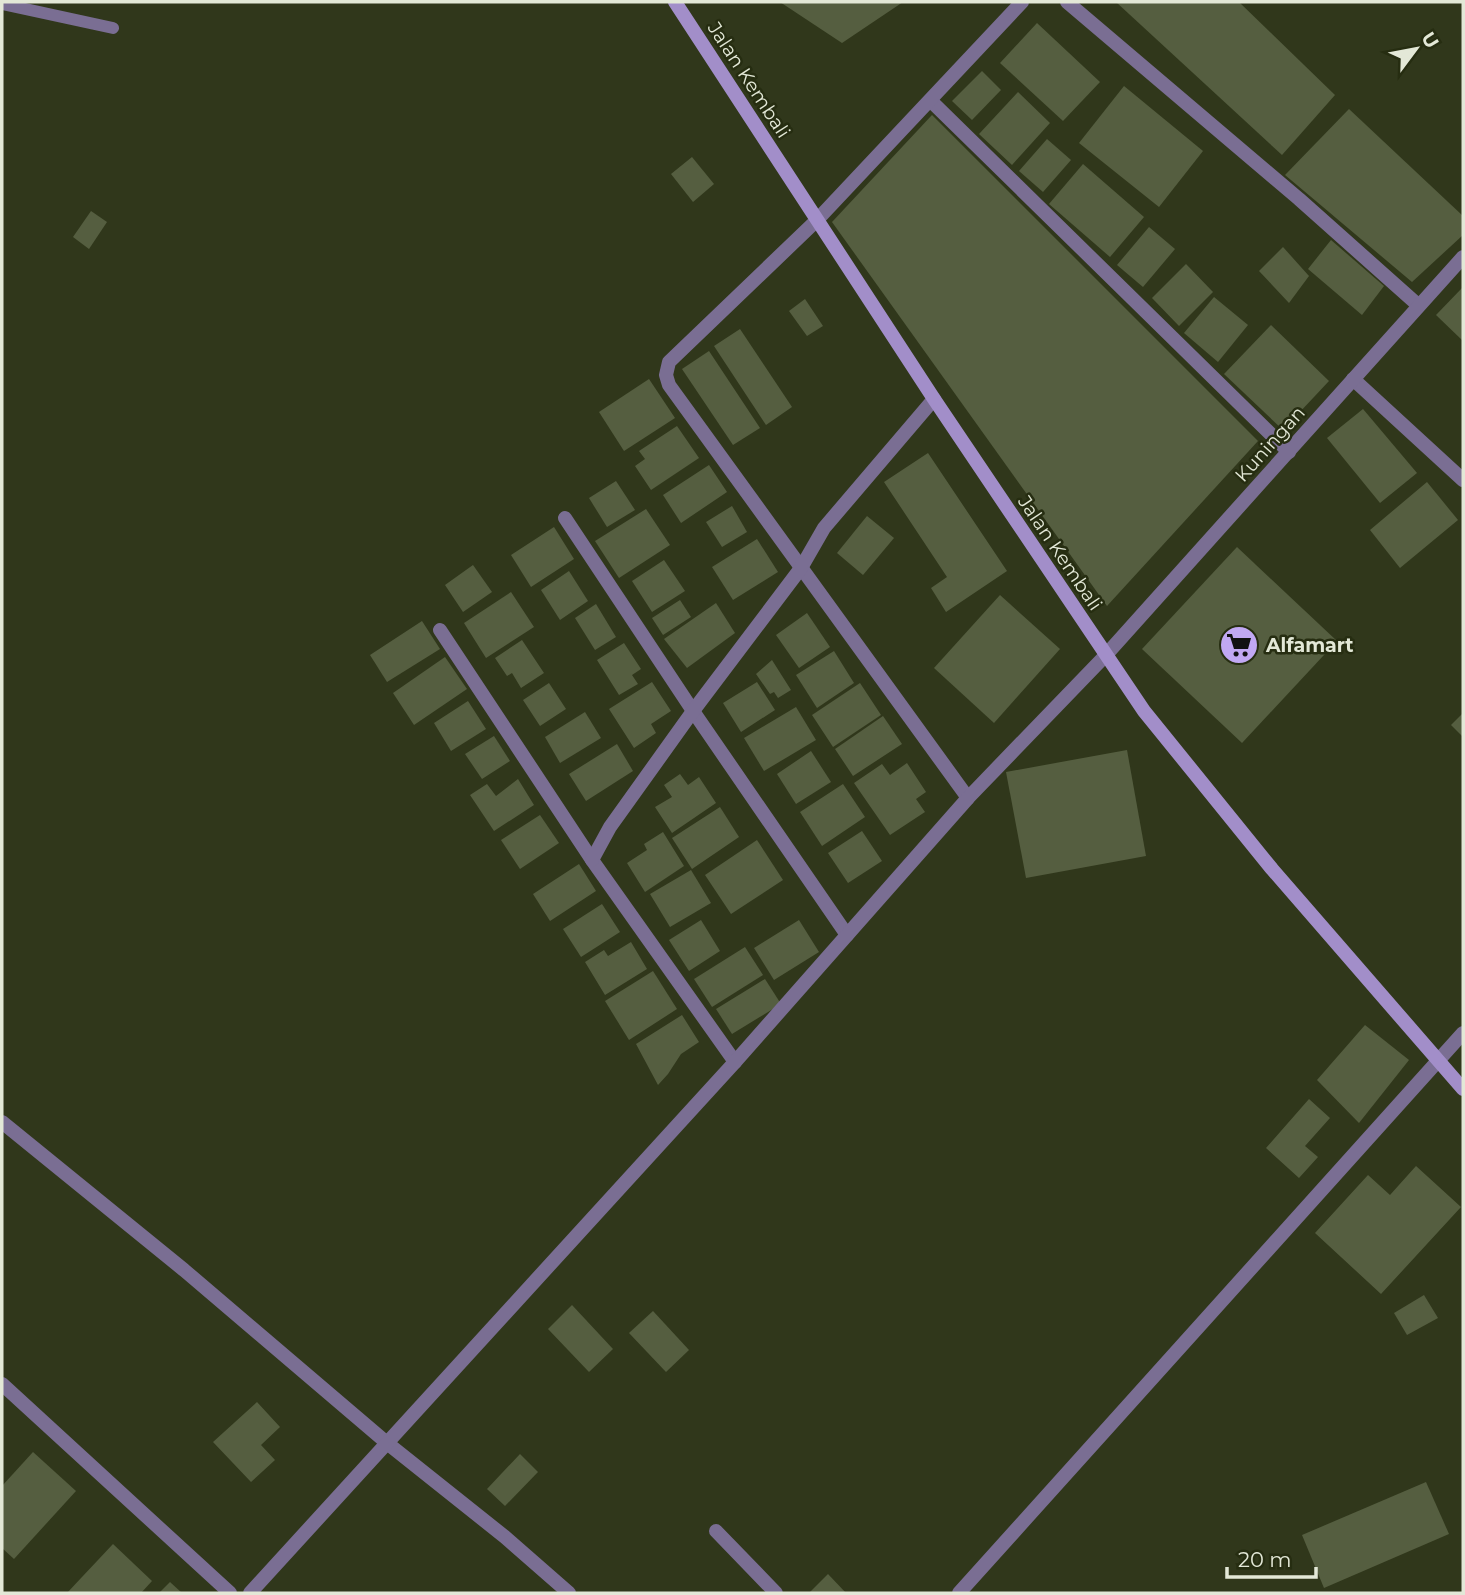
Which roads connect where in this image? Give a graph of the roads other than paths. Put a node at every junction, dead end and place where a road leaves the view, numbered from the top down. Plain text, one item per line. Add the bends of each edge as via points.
1 (675, 2) edge
2 (1022, 2) edge
3 (1066, 2) edge
4 (2, 4) edge
5 (114, 28) dead end
6 (930, 102) junction
7 (817, 220) junction
8 (1463, 257) edge
9 (1418, 305) junction
10 (1353, 379) junction
11 (934, 399) junction
12 (1289, 452) junction
13 (1463, 480) edge
14 (565, 518) dead end
15 (801, 568) junction
16 (440, 630) dead end
17 (1105, 656) junction
18 (693, 711) junction
19 (968, 798) junction
20 (592, 860) junction
21 (847, 935) junction
22 (1463, 1034) edge
23 (1438, 1061) junction
24 (735, 1062) junction
25 (1463, 1089) edge
26 (2, 1122) edge
27 (2, 1384) edge
28 (387, 1443) junction
29 (716, 1531) dead end
30 (230, 1593) edge
31 (250, 1593) edge
32 (569, 1593) edge
33 (776, 1593) edge
34 (958, 1593) edge

1 - 7 street, Jalan Kembali
2 - 6 street
3 - 9 street
4 - 5 lane
6 - 7 street
6 - 12 street
7 - 11 street, Jalan Kembali
7 - 15 street via 669,362 666,375
8 - 9 street, Kuningan
9 - 10 street, Kuningan
10 - 12 street, Kuningan
10 - 13 street
11 - 15 street via 824,528
11 - 17 street, Jalan Kembali
12 - 17 street, Kuningan
14 - 18 street
15 - 18 street
15 - 19 street
16 - 20 street
17 - 19 street, Kuningan
17 - 23 street, Jalan Kembali via 1272,869
18 - 20 street via 610,827
18 - 21 street
19 - 21 street, Kuningan
20 - 24 street
21 - 24 street, Kuningan
22 - 23 street
23 - 25 street, Jalan Kembali
23 - 34 street
24 - 28 street, Kuningan
26 - 28 street
27 - 30 street
28 - 31 street, Kuningan
28 - 32 street
29 - 33 street

